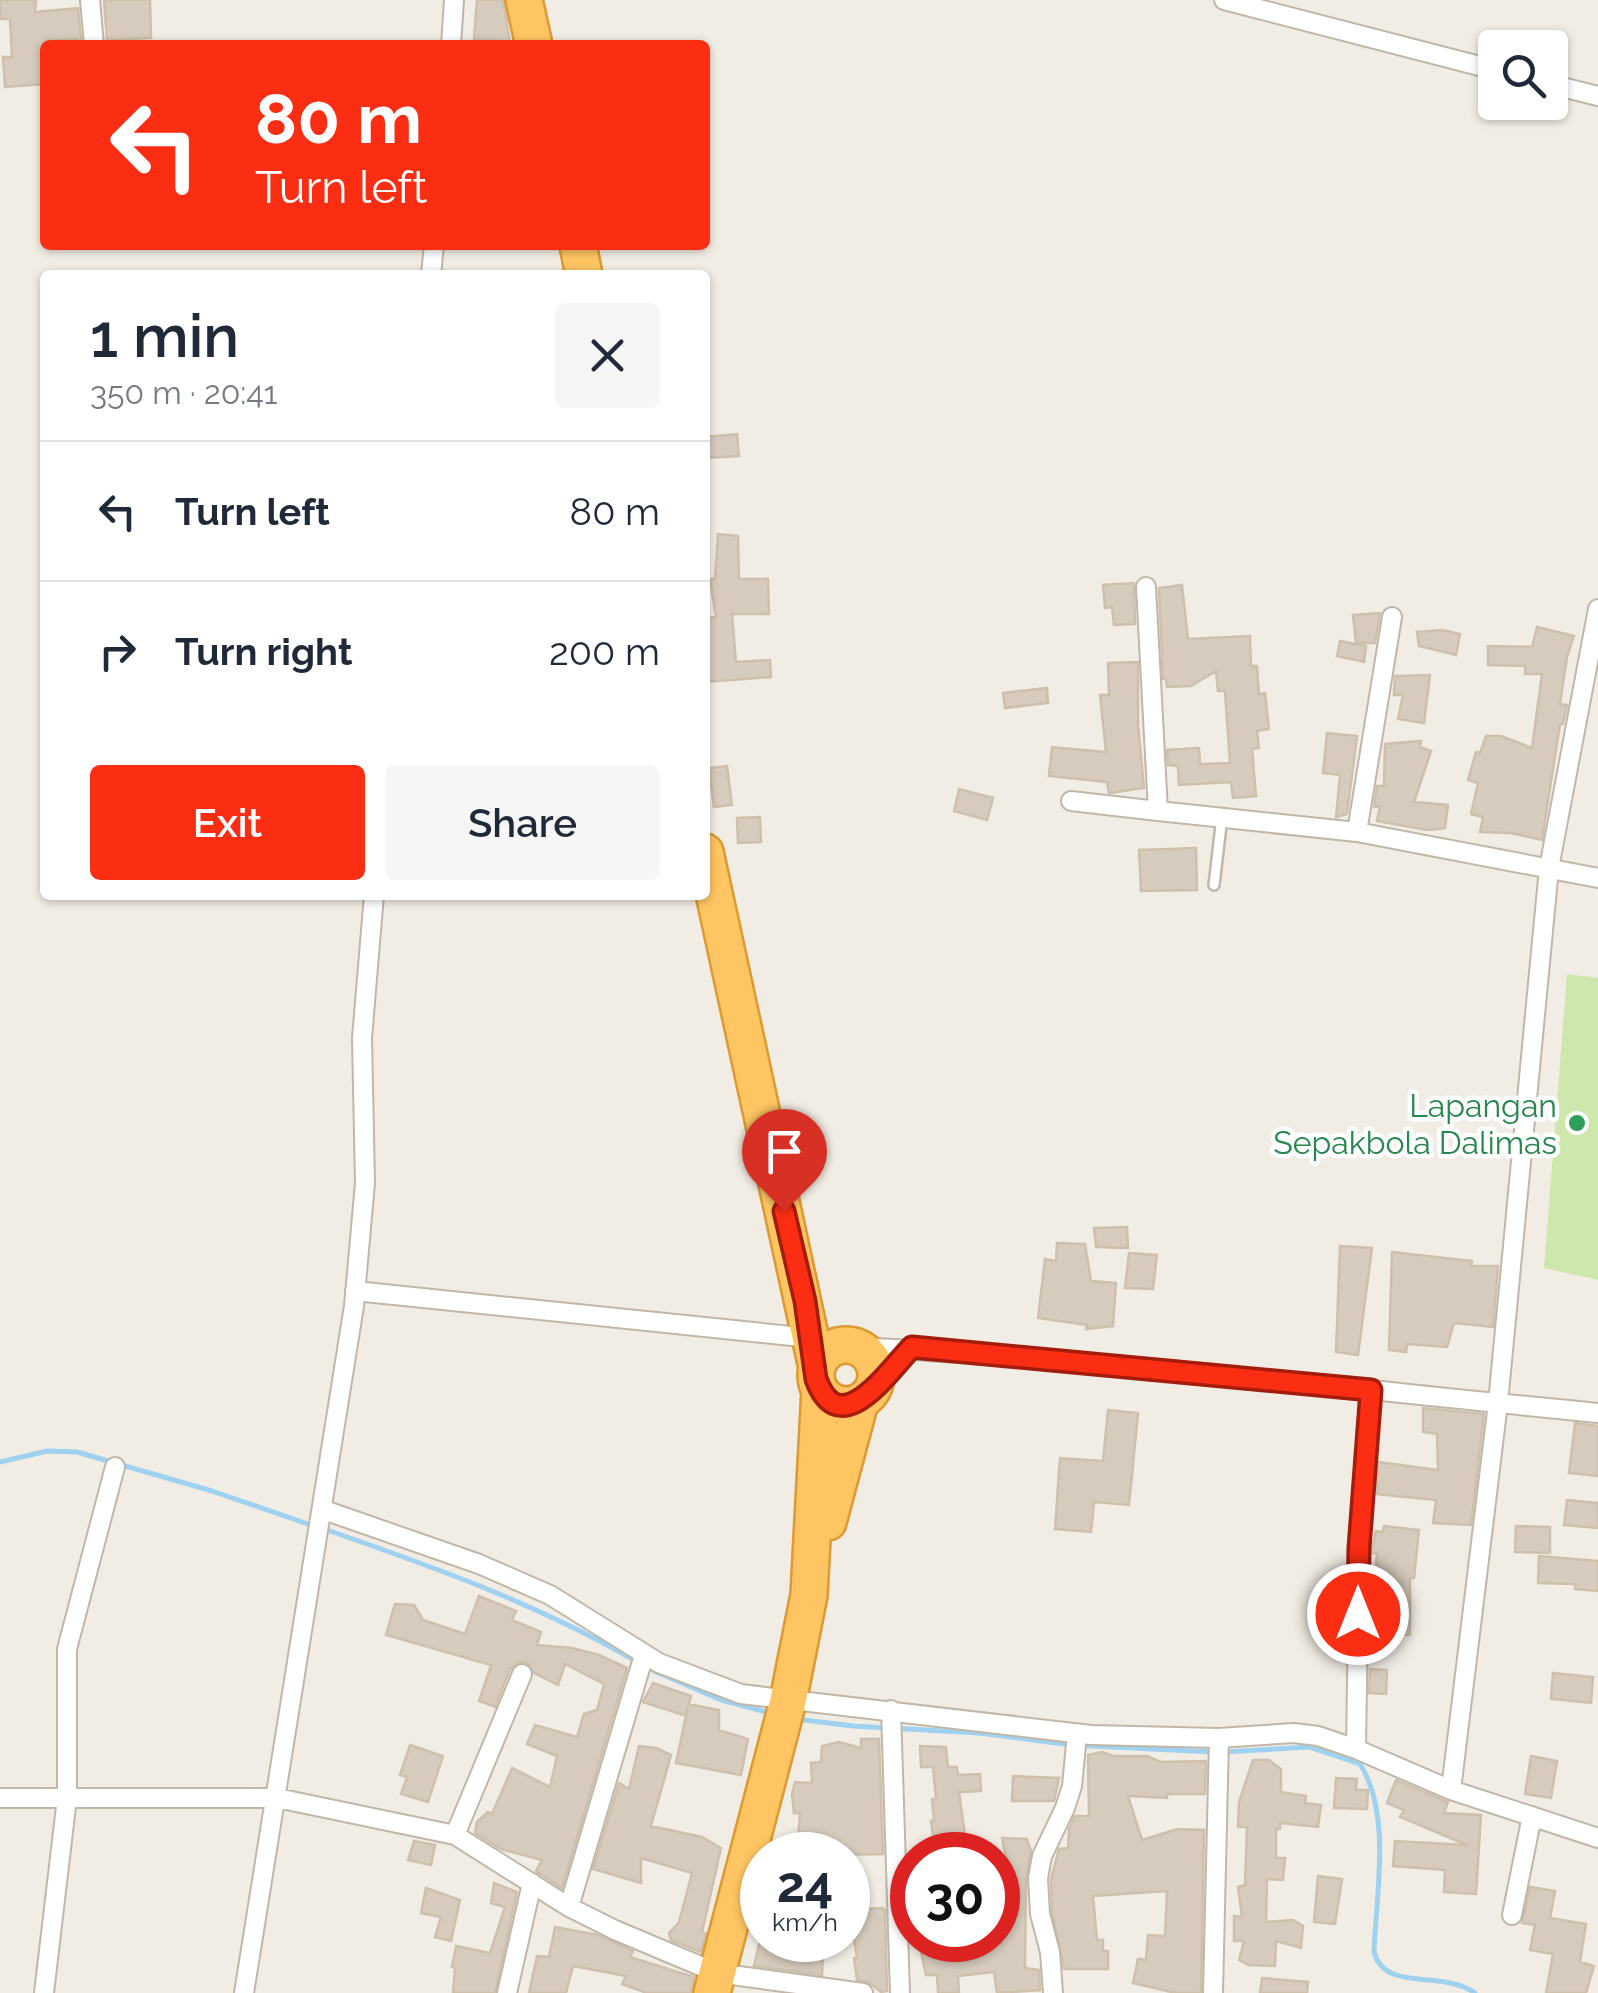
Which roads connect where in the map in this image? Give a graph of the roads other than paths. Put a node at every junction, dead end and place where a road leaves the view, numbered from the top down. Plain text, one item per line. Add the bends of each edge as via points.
1 (90, 0) edge
2 (454, 0) edge
3 (524, 0) edge
4 (1224, 0) edge
5 (94, 40) edge
6 (451, 40) edge
7 (533, 40) edge
8 (1478, 66) edge
9 (1568, 88) edge
10 (1598, 96) edge
11 (1146, 587) dead end
12 (1598, 608) edge
13 (1392, 617) dead end
14 (1071, 802) dead end
15 (1158, 812) junction
16 (1222, 818) junction
17 (1357, 832) junction
18 (1549, 868) junction
19 (710, 876) edge
20 (1598, 878) edge
21 (1214, 885) dead end
22 (374, 900) edge
23 (356, 1290) junction
24 (912, 1347) junction
25 (829, 1358) junction
26 (1371, 1390) junction
27 (867, 1395) junction
28 (1498, 1404) junction
29 (1598, 1413) edge
30 (115, 1467) dead end
31 (322, 1516) junction
32 (808, 1594) junction
33 (643, 1658) junction
34 (522, 1674) dead end
35 (785, 1710) junction
36 (892, 1724) junction
37 (1076, 1742) junction
38 (1219, 1747) junction
39 (1356, 1749) junction
40 (1451, 1790) junction
41 (0, 1798) edge
42 (67, 1798) junction
43 (276, 1798) junction
44 (1532, 1816) junction
45 (456, 1834) junction
46 (1598, 1838) edge
47 (532, 1883) junction
48 (569, 1906) junction
49 (1512, 1914) dead end
50 (715, 1983) edge
51 (44, 1993) edge
52 (244, 1993) edge
53 (507, 1993) edge
54 (864, 1993) edge
55 (900, 1993) edge
56 (1052, 1993) edge
57 (1214, 1993) edge

1 - 5 street
2 - 6 street
3 - 7 highway
4 - 8 street
9 - 10 street
11 - 15 street
12 - 18 street
13 - 17 street
14 - 15 street
15 - 16 street
16 - 17 street
16 - 21 lane
17 - 18 street
18 - 20 street
18 - 28 street
19 - 25 highway via 805,1301 824,1326
22 - 23 street via 362,1038 366,1183
23 - 25 street
23 - 31 street
24 - 25 street
24 - 26 street
24 - 27 street
25 - 27 highway via 833,1403
25 - 27 highway via 872,1359 876,1378
25 - 32 highway
26 - 28 street
26 - 39 street via 1359,1548
27 - 32 highway
28 - 29 street
28 - 40 street
30 - 42 street via 66,1649
31 - 33 street via 478,1564 550,1595
31 - 43 street
32 - 35 highway
33 - 35 street
33 - 48 street
34 - 45 street
35 - 36 street
35 - 50 highway
36 - 37 street
36 - 55 street
37 - 38 street
37 - 56 street via 1068,1797 1038,1878
38 - 39 street via 1294,1732
38 - 57 street
39 - 40 street
40 - 44 street
41 - 42 street
42 - 43 street
42 - 51 street
43 - 45 street
43 - 52 street
44 - 46 street
44 - 49 street
45 - 47 street
47 - 48 street
47 - 53 street
48 - 50 street
50 - 54 street

